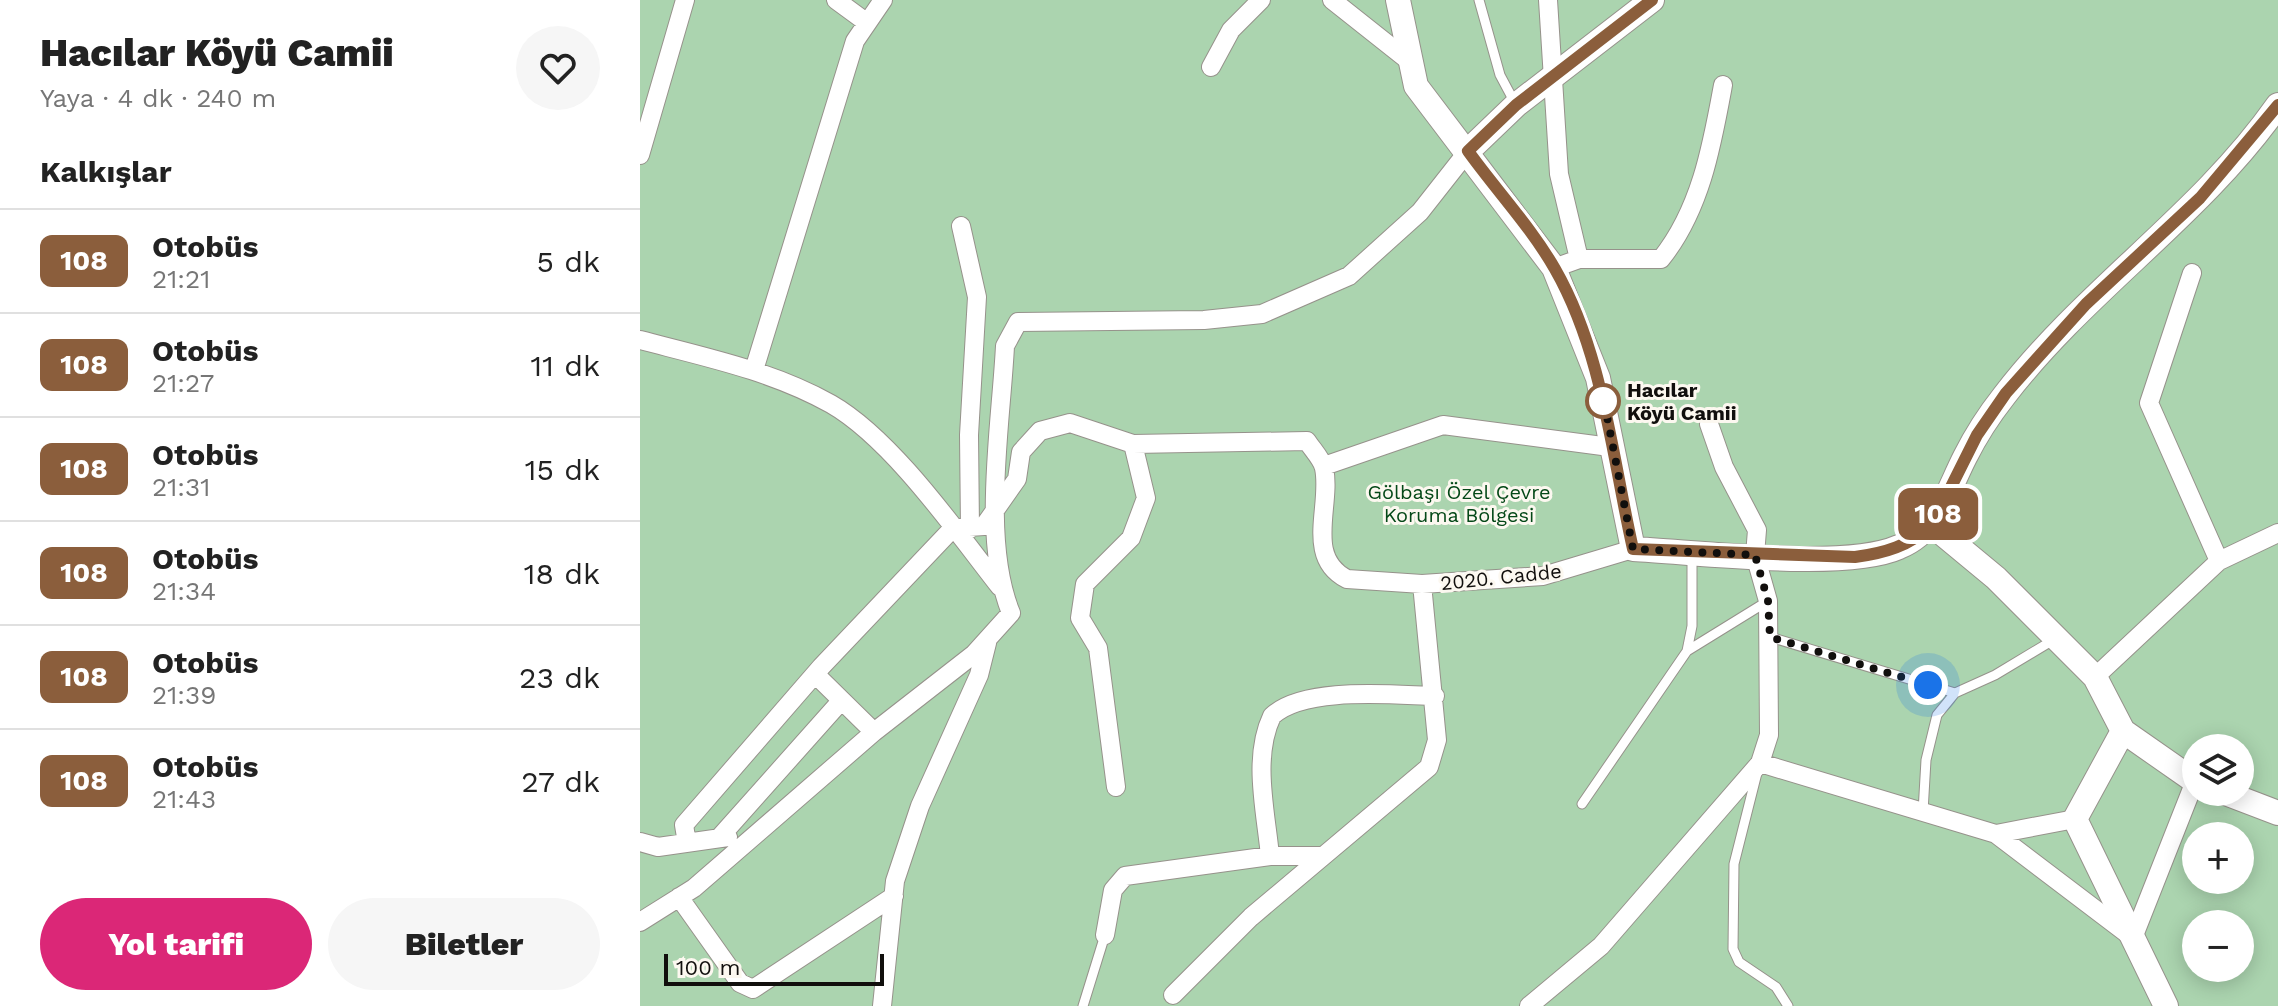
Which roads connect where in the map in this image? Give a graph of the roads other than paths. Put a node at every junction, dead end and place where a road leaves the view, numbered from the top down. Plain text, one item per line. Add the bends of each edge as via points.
1 (685, 0) edge
2 (836, 0) edge
3 (883, 0) edge
4 (1261, 0) edge
5 (1332, 0) edge
6 (1398, 0) edge
7 (1479, 0) edge
8 (1548, 0) edge
9 (1652, 0) edge
10 (866, 22) junction
11 (1409, 61) junction
12 (1211, 67) dead end
13 (1555, 74) junction
14 (1723, 85) dead end
15 (1516, 105) junction
16 (2278, 105) edge
17 (1468, 151) junction
18 (640, 155) edge
19 (961, 226) dead end
20 (1579, 259) junction
21 (1554, 268) junction
22 (2192, 273) dead end
23 (640, 340) edge
24 (754, 370) junction
25 (1709, 424) dead end
26 (1133, 444) junction
27 (1610, 447) junction
28 (1324, 466) junction
29 (996, 513) junction
30 (1932, 525) junction
31 (962, 528) junction
32 (2278, 533) edge
33 (1633, 549) junction
34 (1692, 552) junction
35 (1755, 555) junction
36 (2219, 561) junction
37 (1422, 584) junction
38 (1000, 587) junction
39 (1768, 601) junction
40 (990, 633) junction
41 (1770, 637) junction
42 (2056, 638) junction
43 (1687, 651) junction
44 (815, 674) junction
45 (2095, 677) junction
46 (1955, 693) junction
47 (1435, 696) junction
48 (841, 701) junction
49 (2123, 731) junction
50 (874, 732) junction
51 (1760, 763) junction
52 (2182, 772) edge
53 (1116, 787) dead end
54 (1582, 804) dead end
55 (2254, 804) edge
56 (2185, 806) edge
57 (1923, 812) junction
58 (2278, 813) edge
59 (2075, 819) junction
60 (758, 832) junction
61 (1996, 834) junction
62 (719, 838) junction
63 (640, 842) edge
64 (687, 843) junction
65 (1270, 856) junction
66 (1323, 856) junction
67 (894, 896) junction
68 (679, 897) junction
69 (640, 922) edge
70 (1105, 935) joint
71 (2133, 938) junction
72 (1173, 995) dead end
73 (882, 1006) edge
74 (1083, 1006) edge
75 (1529, 1006) edge
76 (1788, 1006) edge
77 (2166, 1006) edge

1 - 18 street
2 - 10 street
3 - 10 street
4 - 12 street via 1231,30
5 - 11 street
6 - 11 street
7 - 15 lane via 1500,75
8 - 13 street
9 - 13 street
10 - 24 street via 830,117
11 - 17 street via 1416,86
13 - 15 street
13 - 20 street via 1559,174
14 - 20 street via 1708,163 1661,259
15 - 17 street
16 - 30 street via 2196,203 2086,304 2006,393 1977,435
17 - 21 street
17 - 29 street via 1420,212 1349,276 1262,314 1204,320 1018,322 1005,346
19 - 31 street via 977,297
20 - 21 street
21 - 27 street via 1598,378
22 - 36 street via 2149,403
23 - 24 street
24 - 31 street via 832,405 881,443
25 - 35 street via 1724,467 1757,530
26 - 28 street via 1307,441
26 - 29 street via 1070,423 1040,431 1021,452 1017,479
26 - 53 street via 1146,498 1131,538 1085,584 1080,618 1098,648
27 - 28 street via 1443,425
27 - 33 street
28 - 37 street, 2020. Cadde via 1324,557 1337,574
29 - 31 street via 984,526
29 - 38 street
30 - 35 street, 2020. Cadde via 1898,548 1871,555
30 - 42 street
31 - 38 street
31 - 44 street
32 - 36 street
33 - 34 street, 2020. Cadde
33 - 37 street, 2020. Cadde via 1543,576
34 - 35 street, 2020. Cadde
34 - 43 lane
35 - 39 street
36 - 45 street
37 - 47 street
38 - 40 street via 1011,613
39 - 41 street
39 - 43 lane
40 - 50 street via 974,654
40 - 67 street via 979,675 920,806
41 - 46 lane
41 - 51 street via 1769,735
42 - 45 street
42 - 46 lane
43 - 54 lane
44 - 48 street
44 - 64 street via 684,825
45 - 49 street
46 - 57 lane via 1937,715 1926,760
47 - 65 street via 1359,695 1296,702 1272,716 1262,745
47 - 66 street via 1437,740 1429,767
48 - 50 street
48 - 62 street
49 - 52 street
49 - 59 street
50 - 60 street
51 - 57 street
51 - 75 street via 1601,946
51 - 76 lane via 1734,864 1733,949 1739,962 1776,987
55 - 58 street
56 - 71 street
57 - 61 street
59 - 61 street
59 - 71 street
60 - 62 street
60 - 68 street
61 - 71 street
62 - 64 street
63 - 64 street via 658,847
65 - 66 street
65 - 70 street via 1125,876 1113,890
66 - 72 street via 1251,917
67 - 68 street via 753,989 740,983
67 - 73 street
68 - 69 street
70 - 74 lane
71 - 77 street

